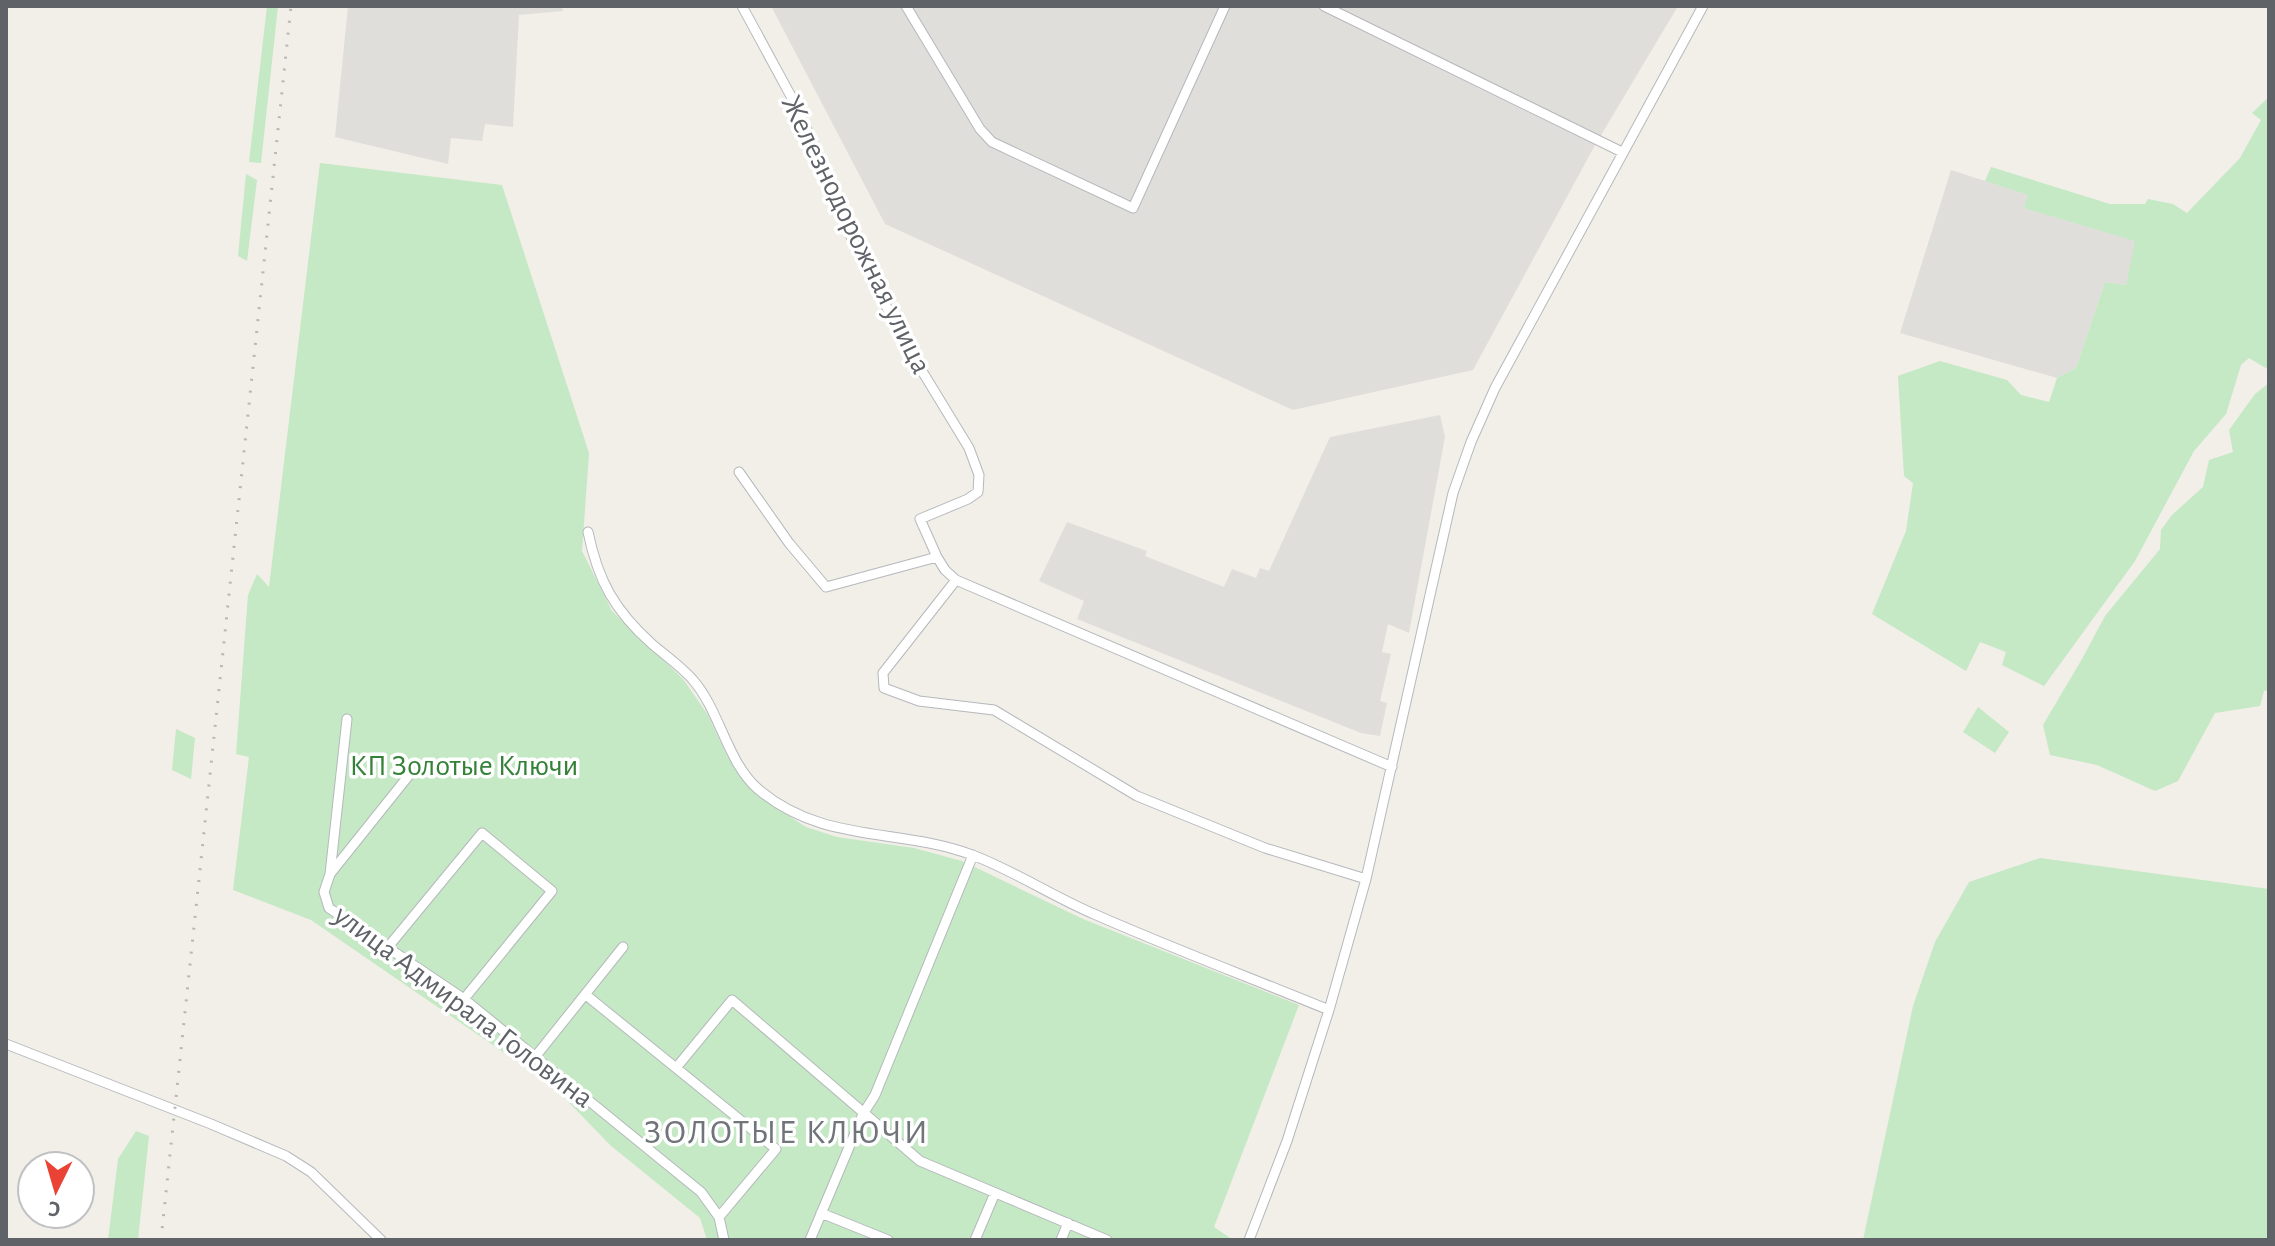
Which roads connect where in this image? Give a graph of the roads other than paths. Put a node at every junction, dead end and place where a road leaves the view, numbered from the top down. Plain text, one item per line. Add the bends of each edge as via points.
1 (742, 6) edge
2 (906, 6) edge
3 (1225, 6) edge
4 (1324, 6) edge
5 (1703, 6) edge
6 (1622, 152) junction
7 (739, 472) dead end
8 (588, 532) dead end
9 (937, 557) junction
10 (956, 580) junction
11 (347, 719) dead end
12 (1392, 767) junction
13 (410, 774) dead end
14 (973, 855) junction
15 (330, 874) junction
16 (1366, 879) junction
17 (388, 947) junction
18 (623, 947) dead end
19 (586, 995) junction
20 (464, 999) junction
21 (1329, 1010) junction
22 (6, 1044) edge
23 (535, 1057) junction
24 (676, 1068) junction
25 (863, 1114) junction
26 (995, 1193) junction
27 (821, 1213) junction
28 (719, 1217) junction
29 (1068, 1223) junction
30 (381, 1240) edge
31 (724, 1240) edge
32 (810, 1240) edge
33 (888, 1240) edge
34 (975, 1240) edge
35 (1061, 1240) edge
36 (1107, 1240) edge
37 (1249, 1240) edge

1 - 9 street, Железнодорожная улица via 793,100 874,284 969,448 979,475 978,492 920,519
2 - 3 street via 992,142 1133,208
4 - 6 street
5 - 6 street
6 - 12 street via 1471,442 1453,493
7 - 9 street via 826,587
8 - 14 street via 602,583 617,608 693,680 757,788 808,820
9 - 10 street
10 - 12 street
10 - 16 street via 883,673 884,688 919,701 994,710 1137,796 1265,848
11 - 15 street, улица Адмирала Головина
12 - 16 street
13 - 15 street
14 - 21 street via 1093,914
14 - 25 street
15 - 17 street, улица Адмирала Головина via 324,892 329,908
16 - 21 street
17 - 20 street, улица Адмирала Головина
17 - 20 street via 482,833 552,891
18 - 19 street
19 - 23 street
19 - 24 street
20 - 23 street, улица Адмирала Головина
21 - 37 street
22 - 30 street via 286,1156 311,1172
23 - 28 street, улица Адмирала Головина via 701,1192
24 - 25 street via 732,1000
24 - 28 street via 776,1149
25 - 26 street via 920,1161
25 - 27 street
26 - 29 street
26 - 34 street
27 - 32 street
27 - 33 street
28 - 31 street, улица Адмирала Головина
29 - 35 street
29 - 36 street

